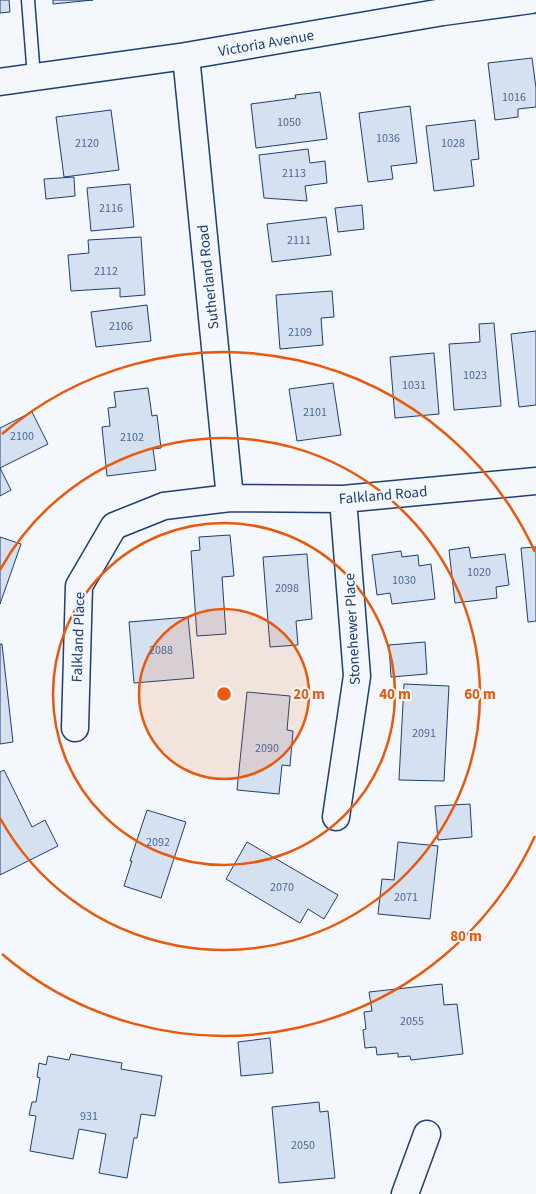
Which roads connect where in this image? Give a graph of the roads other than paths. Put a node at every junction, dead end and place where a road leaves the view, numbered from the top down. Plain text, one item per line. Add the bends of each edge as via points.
1 (28, 0) edge
2 (531, 0) edge
3 (443, 6) edge
4 (186, 56) junction
5 (34, 77) junction
6 (0, 82) edge
7 (536, 480) edge
8 (230, 498) junction
9 (343, 499) junction
10 (75, 728) dead end
11 (336, 817) dead end
12 (428, 1134) dead end
13 (405, 1194) edge

1 - 5 lane
2 - 3 street, Victoria Avenue
3 - 4 street, Victoria Avenue
4 - 5 street, Victoria Avenue
4 - 8 street, Sutherland Road
5 - 6 street, Victoria Avenue
7 - 9 street, Falkland Road
8 - 9 street, Falkland Road
8 - 10 street, Falkland Place via 164,506 114,526 79,586
9 - 11 street, Stonehewer Place via 357,676
12 - 13 street

